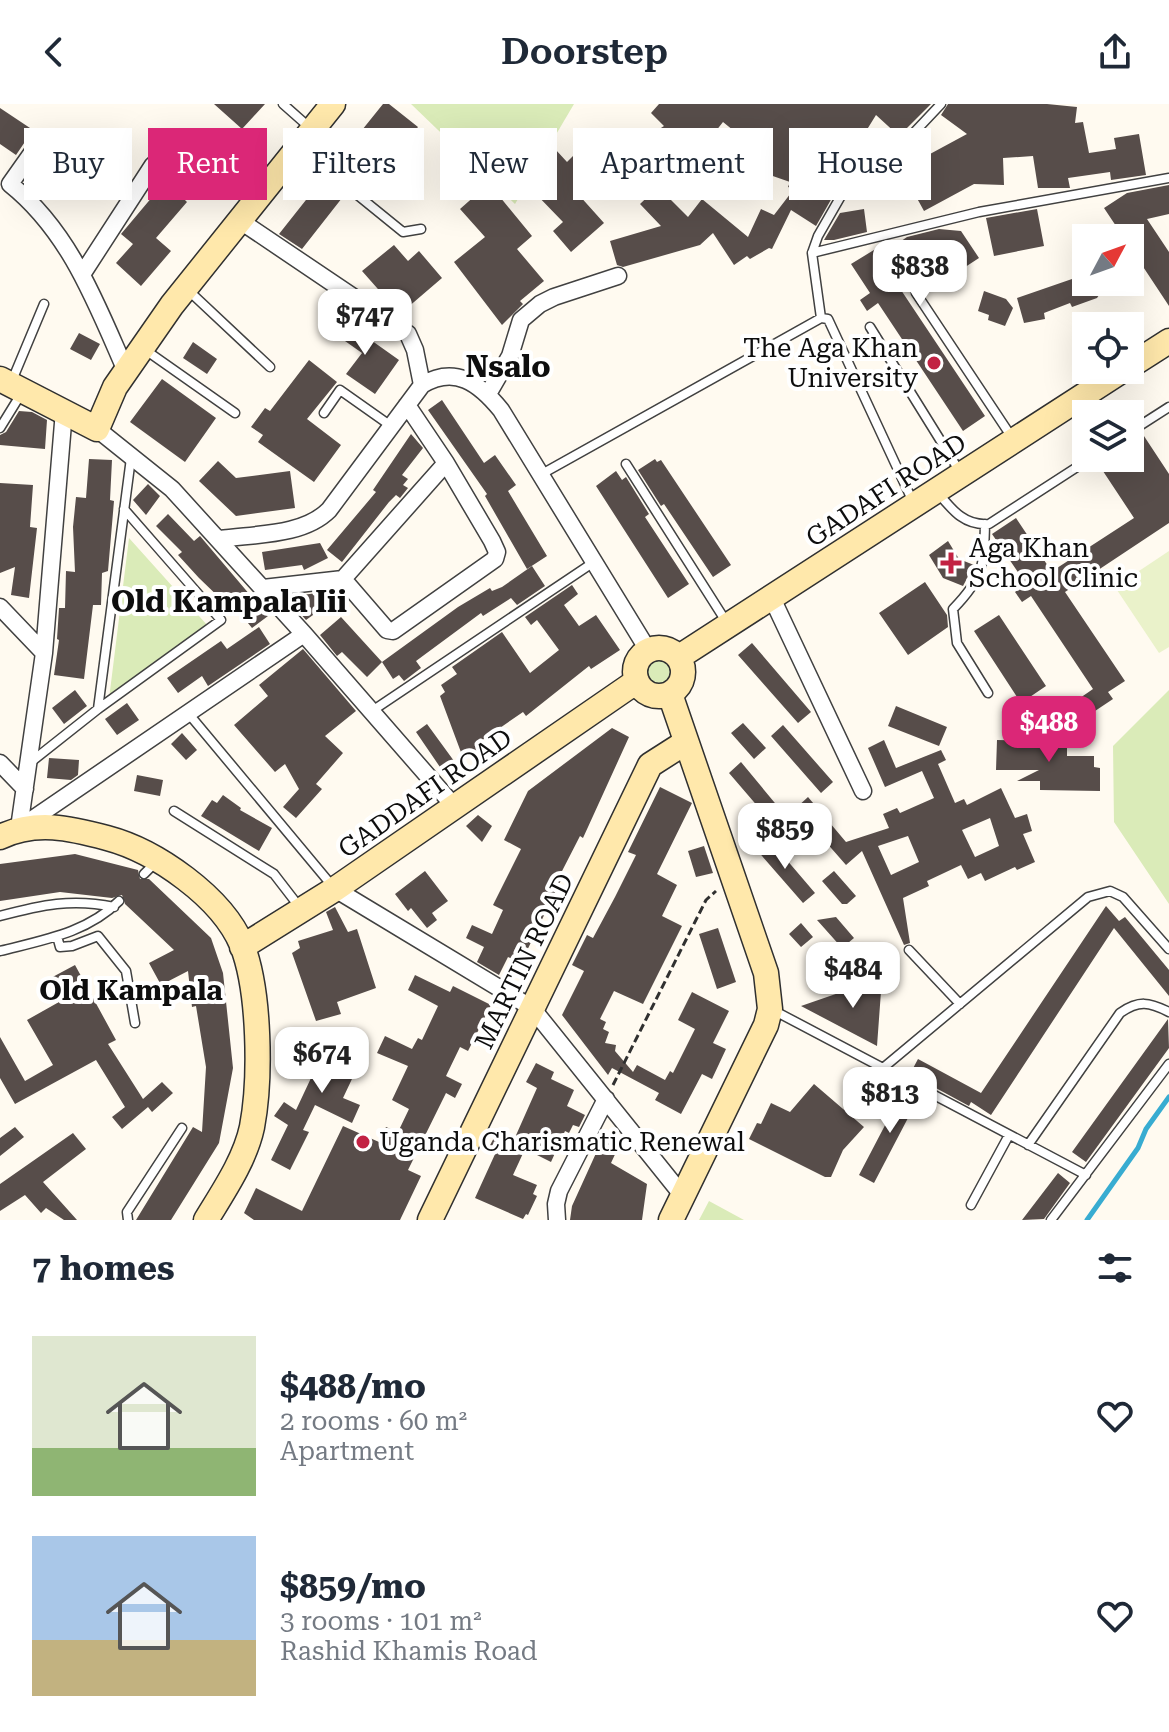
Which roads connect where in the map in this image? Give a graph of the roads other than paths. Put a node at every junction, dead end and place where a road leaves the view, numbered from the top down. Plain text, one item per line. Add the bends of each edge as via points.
1 (283, 104) edge
2 (333, 104) edge
3 (941, 104) edge
4 (299, 128) edge
5 (313, 128) edge
6 (24, 164) edge
7 (283, 165) edge
8 (148, 173) edge
9 (1169, 178) edge
10 (24, 195) edge
11 (29, 200) edge
12 (370, 200) edge
13 (239, 220) junction
14 (421, 229) dead end
15 (812, 253) junction
16 (83, 273) junction
17 (618, 276) dead end
18 (185, 288) junction
19 (916, 293) dead end
20 (44, 304) dead end
21 (821, 318) junction
22 (870, 327) dead end
23 (1169, 341) edge
24 (142, 347) junction
25 (1144, 357) edge
26 (270, 367) dead end
27 (126, 371) junction
28 (11, 384) edge
29 (1101, 384) edge
30 (422, 385) junction
31 (488, 394) junction
32 (407, 405) junction
33 (1169, 407) edge
34 (64, 411) junction
35 (235, 413) dead end
36 (324, 413) dead end
37 (1144, 423) edge
38 (391, 426) junction
39 (0, 428) edge
40 (97, 429) junction
41 (1014, 440) junction
42 (131, 457) junction
43 (446, 463) junction
44 (626, 464) dead end
45 (1072, 470) edge
46 (961, 474) junction
47 (540, 475) junction
48 (937, 490) junction
49 (914, 505) junction
50 (124, 509) junction
51 (985, 524) junction
52 (220, 539) junction
53 (594, 562) junction
54 (343, 579) junction
55 (263, 588) junction
56 (771, 596) junction
57 (0, 607) edge
58 (728, 624) junction
59 (304, 634) junction
60 (648, 650) junction
61 (44, 653) junction
62 (679, 657) junction
63 (637, 681) junction
64 (988, 693) dead end
65 (670, 694) junction
66 (98, 709) junction
67 (371, 711) junction
68 (188, 713) junction
69 (686, 742) junction
70 (0, 763) edge
71 (28, 764) junction
72 (25, 789) junction
73 (863, 791) dead end
74 (454, 806) junction
75 (174, 811) dead end
76 (10, 832) edge
77 (335, 889) junction
78 (302, 910) junction
79 (0, 916) edge
80 (57, 936) junction
81 (242, 947) junction
82 (1169, 949) edge
83 (909, 950) dead end
84 (0, 951) edge
85 (960, 1004) junction
86 (532, 1008) junction
87 (770, 1009) junction
88 (1169, 1012) edge
89 (135, 1023) dead end
90 (1169, 1064) edge
91 (883, 1068) junction
92 (606, 1099) junction
93 (182, 1128) dead end
94 (1009, 1135) junction
95 (1028, 1145) junction
96 (1086, 1175) junction
97 (683, 1196) junction
98 (971, 1205) dead end
99 (433, 1218) edge
100 (128, 1220) edge
101 (206, 1220) edge
102 (557, 1220) edge
103 (671, 1220) edge
104 (1051, 1220) edge

1 - 4 lane
2 - 5 street
3 - 15 lane via 907,140 879,151 857,168
6 - 10 street via 10,184
7 - 13 street
8 - 16 street
9 - 15 lane via 979,212
11 - 16 street
12 - 14 lane via 403,232
13 - 18 street
13 - 30 street via 408,334
15 - 21 lane
16 - 27 street
17 - 31 street via 554,297 521,320 510,356
18 - 24 street
18 - 26 lane
19 - 41 lane
20 - 28 lane
21 - 47 lane
21 - 49 lane via 828,319
22 - 46 lane
23 - 25 street
24 - 27 street
24 - 35 lane
27 - 40 street
28 - 34 street
28 - 39 lane
29 - 41 street, GADAFI ROAD
30 - 31 street via 453,376
30 - 32 street
31 - 47 street
32 - 38 street
32 - 43 street
33 - 37 lane
34 - 40 street
34 - 61 street
36 - 38 lane via 340,390
38 - 52 street via 319,520
40 - 42 street
41 - 46 street, GADAFI ROAD
42 - 50 lane
42 - 52 street via 172,489
43 - 54 street
43 - 54 street via 492,541 495,559 393,631
44 - 58 lane
45 - 51 lane
46 - 48 street, GADAFI ROAD
47 - 53 street
48 - 49 street, GADAFI ROAD
48 - 51 lane via 961,518
49 - 56 street, GADAFI ROAD
50 - 66 lane
50 - 66 lane via 221,620
51 - 64 lane via 984,560 975,586 953,609 957,643
52 - 55 street
53 - 60 street
53 - 67 lane
54 - 55 street
55 - 59 street
56 - 58 street, GADAFI ROAD
56 - 73 street
57 - 61 street
58 - 62 street, GADAFI ROAD
59 - 67 street
59 - 68 street
60 - 62 street via 668,649
60 - 63 street via 636,663
61 - 71 street
62 - 65 street via 684,675
63 - 65 street via 651,695
63 - 74 street, GADDAFI ROAD
65 - 69 street
66 - 71 lane
67 - 74 street
68 - 76 street
68 - 77 lane
69 - 86 street, MARTIN ROAD via 650,765
69 - 87 street via 766,973
70 - 72 street
71 - 72 street
72 - 76 street
74 - 77 street, GADDAFI ROAD
75 - 78 lane via 274,874
76 - 81 street via 67,827 125,843 151,867 179,874 222,914
77 - 78 street, GADDAFI ROAD
77 - 86 street
78 - 81 street, GADDAFI ROAD
79 - 80 lane via 44,904 116,904 104,916
80 - 84 lane
80 - 89 lane via 60,947 98,936 126,971
81 - 101 street via 256,1033 252,1129
82 - 85 lane via 1123,897 1110,891 1088,897
83 - 85 lane
85 - 91 lane
86 - 92 street
86 - 99 street, MARTIN ROAD
87 - 91 lane
87 - 97 street
88 - 95 lane via 1147,1002 1120,1013
90 - 96 lane
91 - 94 lane
92 - 97 street
92 - 102 street via 559,1191
93 - 100 lane via 127,1212
94 - 95 lane
94 - 98 lane
95 - 96 lane
96 - 104 lane
97 - 103 street

